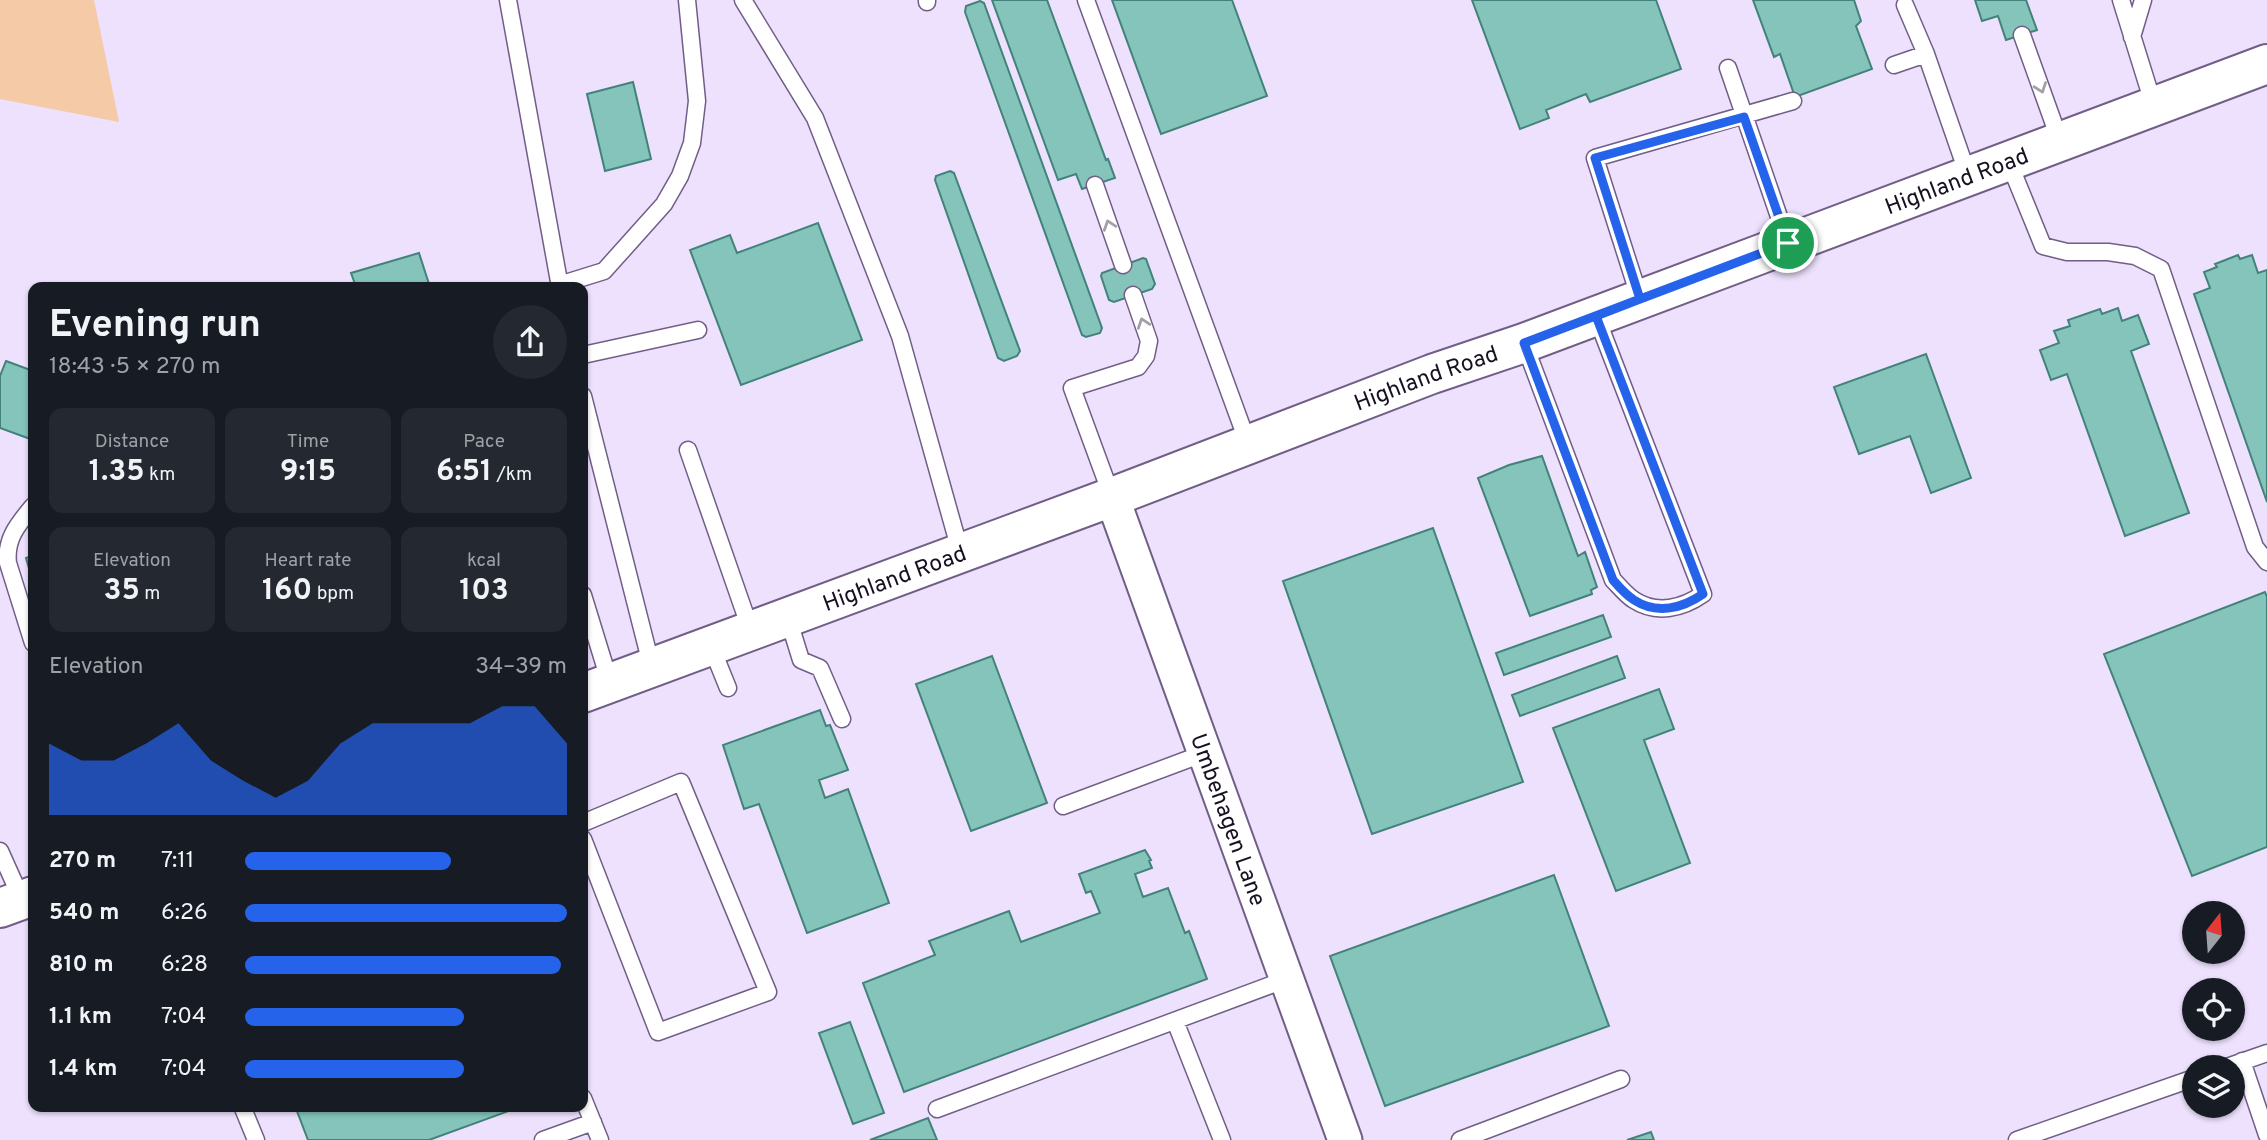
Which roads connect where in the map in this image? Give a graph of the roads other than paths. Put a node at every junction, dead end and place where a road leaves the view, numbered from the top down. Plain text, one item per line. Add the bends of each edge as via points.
1 (508, 0) edge
2 (687, 0) edge
3 (743, 0) edge
4 (1086, 0) edge
5 (2121, 0) edge
6 (2143, 0) edge
7 (1905, 5) dead end
8 (2022, 35) dead end
9 (2132, 37) junction
10 (1926, 54) junction
11 (1894, 65) dead end
12 (1728, 68) dead end
13 (2266, 68) edge
14 (1793, 101) dead end
15 (2154, 106) junction
16 (1744, 117) junction
17 (2060, 141) junction
18 (2008, 160) junction
19 (1968, 176) junction
20 (1095, 185) dead end
21 (1788, 243) junction
22 (1123, 265) dead end
23 (559, 282) edge
24 (572, 282) edge
25 (1133, 295) dead end
26 (1640, 299) junction
27 (1596, 316) junction
28 (698, 330) dead end
29 (1524, 343) junction
30 (588, 354) edge
31 (588, 416) edge
32 (1249, 446) junction
33 (688, 450) dead end
34 (1112, 498) junction
35 (28, 513) edge
36 (961, 554) junction
37 (2267, 562) edge
38 (788, 618) junction
39 (28, 627) edge
40 (588, 628) edge
41 (751, 631) junction
42 (711, 646) junction
43 (652, 668) junction
44 (597, 688) edge
45 (727, 688) dead end
46 (842, 719) dead end
47 (1205, 753) junction
48 (1063, 806) dead end
49 (588, 821) edge
50 (0, 851) edge
51 (588, 852) edge
52 (18, 901) edge
53 (1287, 979) junction
54 (1175, 1021) junction
55 (2267, 1053) edge
56 (2245, 1060) edge
57 (2245, 1070) edge
58 (1621, 1079) dead end
59 (2182, 1082) edge
60 (588, 1110) edge
61 (937, 1110) dead end
62 (244, 1112) edge
63 (593, 1122) junction
64 (2267, 1135) edge
65 (256, 1140) edge
66 (543, 1140) edge
67 (600, 1140) edge
68 (1222, 1140) edge
69 (1345, 1140) edge
70 (1460, 1140) edge
71 (2017, 1140) edge

1 - 23 lane
2 - 24 lane via 697,102 692,143 680,176 664,204 604,271
3 - 36 lane via 815,118 900,336
4 - 32 lane
5 - 9 lane
6 - 9 lane
7 - 10 lane
8 -> 17 lane
9 - 15 lane
10 - 11 lane
10 - 19 lane
12 - 16 lane
13 - 15 main road, Highland Road
14 - 16 lane
15 - 17 main road, Highland Road
16 - 21 lane
16 - 26 lane via 1595,158
17 - 18 main road, Highland Road
18 - 19 main road, Highland Road
18 - 37 lane via 2042,246 2135,256 2161,269 2255,547
19 - 21 main road, Highland Road
22 -> 20 lane
21 - 26 main road, Highland Road
34 -> 25 lane via 1072,388 1138,367 1146,356 1149,341
26 - 27 main road, Highland Road
27 - 29 main road, Highland Road
27 - 29 lane via 1703,594 1682,607 1657,608 1635,601 1613,580
28 - 30 lane
29 - 32 main road, Highland Road
31 - 43 lane
32 - 34 main road, Highland Road
33 - 41 lane
34 - 36 main road, Highland Road
34 - 47 street, Umbehagen Lane
35 - 39 lane via 9,539 7,551
36 - 38 main road, Highland Road
38 - 41 main road, Highland Road
38 - 46 lane via 801,660 820,668
40 - 44 lane
41 - 42 main road, Highland Road
42 - 43 main road, Highland Road
42 - 45 lane
43 - 44 main road, Highland Road
47 - 48 lane
47 - 53 street, Umbehagen Lane
49 - 51 lane via 681,782 768,992 659,1032
50 - 52 lane
53 - 54 lane
53 - 69 street, Umbehagen Lane
54 - 61 lane
54 - 68 lane
55 - 56 lane
57 - 64 lane
58 - 70 lane
59 - 71 lane
60 - 63 lane
62 - 65 lane
63 - 66 lane
63 - 67 lane

